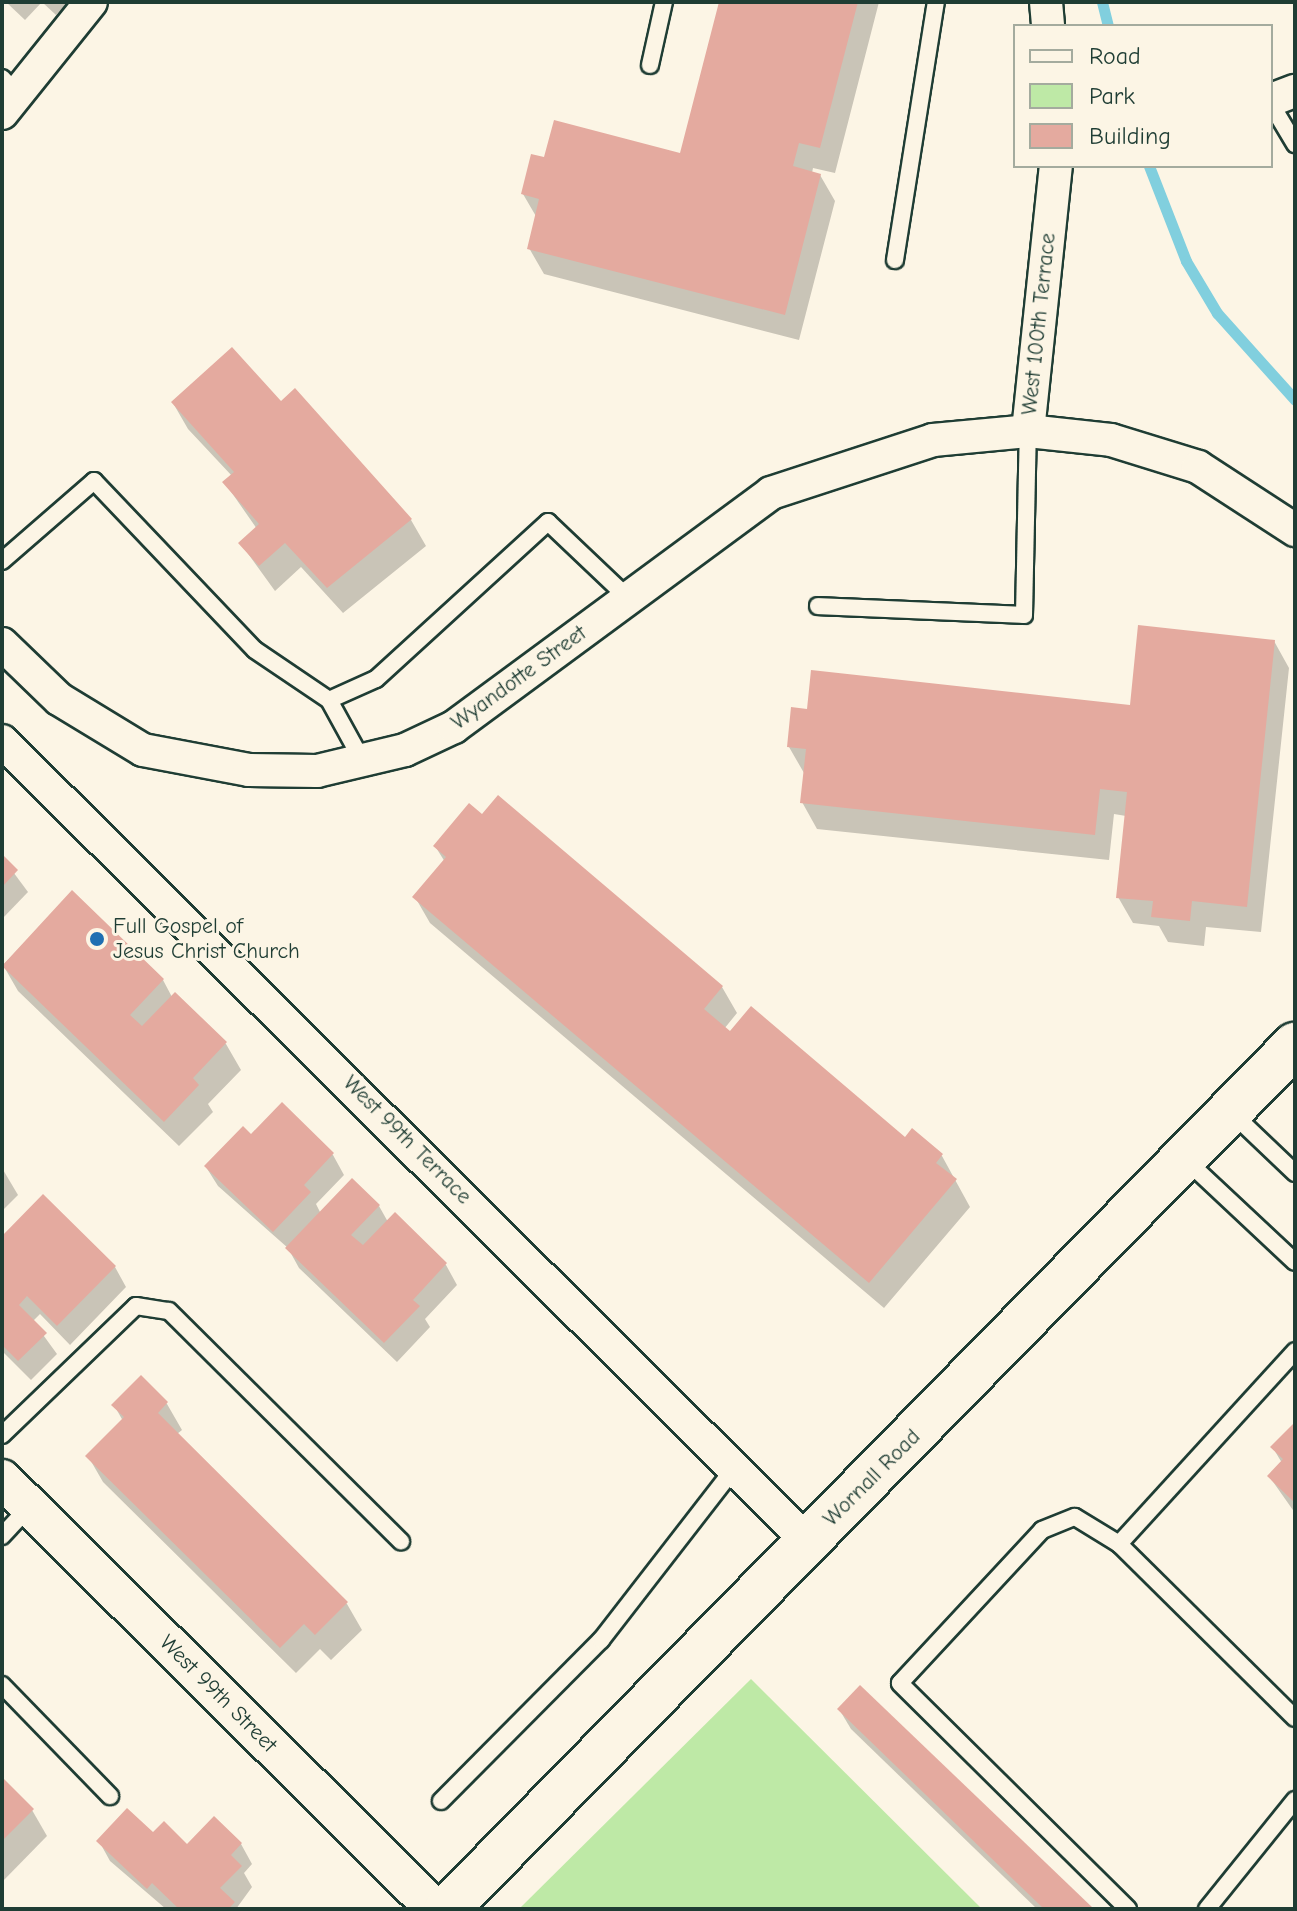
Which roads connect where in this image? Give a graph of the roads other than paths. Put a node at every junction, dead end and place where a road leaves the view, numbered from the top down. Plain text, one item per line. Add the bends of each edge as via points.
1 (91, 2) edge
2 (664, 2) edge
3 (936, 2) edge
4 (1046, 2) edge
5 (1048, 24) edge
6 (650, 65) dead end
7 (1295, 91) edge
8 (8, 96) edge
9 (1273, 101) edge
10 (1273, 106) edge
11 (1295, 144) edge
12 (1056, 168) edge
13 (895, 260) dead end
14 (1028, 431) junction
15 (1295, 530) edge
16 (2, 561) edge
17 (628, 598) junction
18 (818, 606) dead end
19 (2, 644) edge
20 (329, 700) junction
21 (2, 741) edge
22 (362, 760) junction
23 (1295, 1045) edge
24 (1231, 1111) junction
25 (1186, 1160) junction
26 (1295, 1173) edge
27 (1295, 1262) edge
28 (1295, 1351) edge
29 (2, 1435) edge
30 (735, 1467) junction
31 (2, 1479) edge
32 (30, 1506) junction
33 (2, 1536) edge
34 (401, 1541) dead end
35 (809, 1543) junction
36 (1119, 1544) junction
37 (2, 1685) edge
38 (1295, 1718) edge
39 (110, 1796) dead end
40 (1295, 1800) edge
41 (441, 1801) dead end
42 (435, 1909) edge
43 (447, 1909) edge
44 (1128, 1909) edge
45 (1207, 1909) edge

1 - 8 street
2 - 6 lane
3 - 13 lane
4 - 5 street
7 - 9 street
10 - 11 lane
12 - 14 street, West 100th Terrace
14 - 15 street, West 100th Terrace via 1111,440 1198,467
14 - 17 street, Wyandotte Street via 933,440 771,493
14 - 18 lane via 1024,615
16 - 20 lane via 94,481 255,650
17 - 20 lane via 548,522 376,679
17 - 22 street, Wyandotte Street via 454,727 405,750
19 - 22 street, Wyandotte Street via 59,699 143,750 249,770 317,771
20 - 22 lane
21 - 30 street, West 99th Terrace
23 - 24 main road, Wornall Road
24 - 25 main road, Wornall Road
24 - 26 lane
25 - 27 lane
25 - 35 main road, Wornall Road
28 - 36 lane
29 - 34 lane via 136,1306 169,1311
30 - 35 street, West 99th Terrace
30 - 41 lane via 601,1640
31 - 32 street, West 99th Street
32 - 33 lane
32 - 42 street, West 99th Street
35 - 43 main road, Wornall Road
36 - 38 lane
36 - 44 lane via 1075,1517 1042,1530 900,1683
37 - 39 lane
40 - 45 lane

